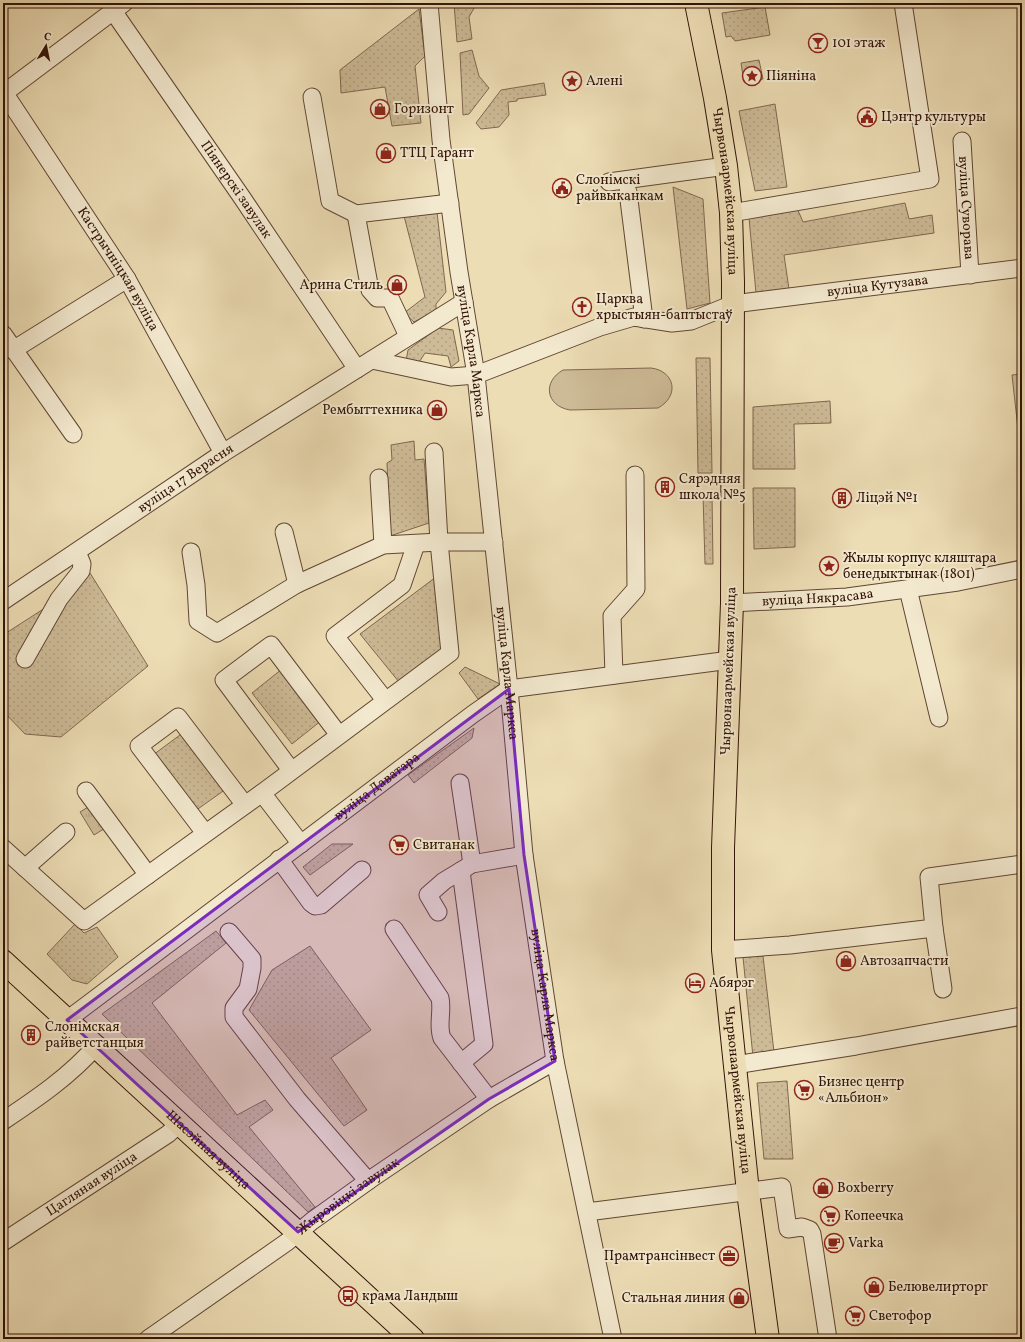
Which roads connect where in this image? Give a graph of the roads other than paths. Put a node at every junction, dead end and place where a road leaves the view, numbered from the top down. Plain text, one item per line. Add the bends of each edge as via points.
1 (429, 3) edge
2 (696, 3) edge
3 (903, 3) edge
4 (119, 7) edge
5 (3, 92) edge
6 (312, 97) dead end
7 (962, 141) dead end
8 (726, 166) junction
9 (609, 182) dead end
10 (628, 192) dead end
11 (450, 203) junction
12 (731, 213) junction
13 (356, 214) junction
14 (1022, 268) edge
15 (970, 275) junction
16 (127, 279) junction
17 (464, 302) junction
18 (733, 304) junction
19 (644, 320) junction
20 (3, 334) edge
21 (408, 336) junction
22 (13, 350) junction
23 (372, 360) junction
24 (357, 369) junction
25 (476, 375) junction
26 (73, 434) dead end
27 (434, 452) dead end
28 (223, 453) junction
29 (634, 476) dead end
30 (379, 478) dead end
31 (284, 532) dead end
32 (439, 542) junction
33 (494, 542) junction
34 (416, 544) junction
35 (383, 545) junction
36 (77, 552) junction
37 (191, 552) dead end
38 (1022, 569) edge
39 (297, 584) junction
40 (908, 589) junction
41 (3, 601) edge
42 (732, 604) junction
43 (25, 659) dead end
44 (730, 660) junction
45 (614, 675) junction
46 (509, 689) junction
47 (385, 700) junction
48 (939, 718) dead end
49 (339, 736) junction
50 (291, 770) junction
51 (460, 783) dead end
52 (86, 791) dead end
53 (262, 793) junction
54 (245, 805) junction
55 (66, 832) dead end
56 (205, 833) junction
57 (300, 844) junction
58 (3, 848) edge
59 (524, 855) junction
60 (279, 860) junction
61 (1022, 864) edge
62 (25, 868) junction
63 (467, 868) junction
64 (362, 870) dead end
65 (148, 875) junction
66 (438, 912) dead end
67 (934, 928) junction
68 (394, 929) dead end
69 (229, 932) dead end
70 (723, 950) junction
71 (3, 961) edge
72 (943, 989) dead end
73 (1022, 1016) edge
74 (67, 1020) junction
75 (96, 1046) junction
76 (555, 1061) junction
77 (461, 1063) junction
78 (734, 1065) junction
79 (489, 1099) junction
80 (3, 1121) edge
81 (179, 1124) junction
82 (368, 1181) junction
83 (748, 1192) junction
84 (587, 1212) junction
85 (298, 1232) junction
86 (3, 1242) edge
87 (148, 1339) edge
88 (413, 1339) edge
89 (612, 1339) edge
90 (768, 1339) edge
91 (828, 1339) edge

1 - 11 street, вуліца Карла Маркса via 441,140
2 - 8 main road, Чырвонаармейская вуліца
3 - 12 street via 930,179
4 - 5 street
4 - 24 street, Піянерскі завулак via 238,192
5 - 16 street, Кастрычніцкая вуліца
6 - 13 street via 330,201
7 - 15 street, вуліца Суворава
8 - 9 street
8 - 12 main road, Чырвонаармейская вуліца
10 - 19 street
11 - 13 street
11 - 17 street, вуліца Карла Маркса
12 - 18 main road, Чырвонаармейская вуліца
13 - 21 street via 370,290 377,298 390,298
14 - 15 street, вуліца Кутузава
15 - 18 street, вуліца Кутузава
16 - 22 street
16 - 28 street, Кастрычніцкая вуліца
17 - 21 street, вуліца 17 Верасня
17 - 25 street, вуліца Карла Маркса
18 - 19 street via 691,321 672,323
18 - 42 main road, Чырвонаармейская вуліца
19 - 25 street via 634,317 600,327
20 - 22 street
21 - 23 street, вуліца 17 Верасня
22 - 26 street
23 - 24 street, вуліца 17 Верасня
23 - 25 street via 451,377
24 - 28 street, вуліца 17 Верасня
25 - 33 street, вуліца Карла Маркса
27 - 32 street
28 - 36 street, вуліца 17 Верасня
29 - 45 street via 636,590 612,616
30 - 35 street
31 - 39 street
32 - 33 street
32 - 34 street
32 - 47 street via 450,652
33 - 46 street, вуліца Карла Маркса
34 - 35 street
34 - 47 street via 402,585 335,636
35 - 39 street
36 - 41 street, вуліца 17 Верасня
36 - 43 street via 82,564 81,571 59,599
37 - 39 street via 198,621 217,633
38 - 40 street, вуліца Някрасава
40 - 42 street, вуліца Някрасава via 847,597
40 - 48 street
42 - 44 main road, Чырвонаармейская вуліца
44 - 45 street, вуліца Даватара
44 - 70 main road, Чырвонаармейская вуліца via 722,848
45 - 46 street, вуліца Даватара
46 - 57 street, вуліца Даватара
46 - 59 street, вуліца Карла Маркса
47 - 49 street
49 - 50 street
49 - 50 street via 271,645 224,680
50 - 53 street
51 - 63 street
52 - 65 street
53 - 54 street
53 - 57 street
54 - 56 street
54 - 56 street via 178,716 139,746
55 - 62 street
56 - 65 street
57 - 60 street, вуліца Даватара
58 - 62 street
59 - 63 street
59 - 76 street, вуліца Карла Маркса
60 - 64 street via 315,906 321,905
60 - 74 street, вуліца Даватара
61 - 67 street via 929,877
62 - 65 street via 84,921
63 - 66 street via 444,881 428,895
63 - 77 street via 484,1044
67 - 70 street
67 - 72 street
68 - 77 street via 440,998 440,1033
69 - 82 street via 252,959 248,989 234,1008 234,1017 297,1099
70 - 78 main road, Чырвонаармейская вуліца
71 - 74 main road, Шасэйная вуліца
73 - 78 street
74 - 75 main road, Шасэйная вуліца
75 - 80 street via 41,1095
75 - 81 main road, Шасэйная вуліца
76 - 79 street, Жыровіцкі завулак
76 - 84 street, вуліца Карла Маркса
77 - 79 street
78 - 83 main road, Чырвонаармейская вуліца
79 - 82 street, Жыровіцкі завулак
81 - 85 main road, Шасэйная вуліца
81 - 86 street, Цагляная вуліца via 168,1134
82 - 85 street, Жыровіцкі завулак
83 - 84 street
83 - 90 main road, Чырвонаармейская вуліца
83 - 91 street via 782,1187 788,1229 802,1227 810,1230
84 - 89 street, вуліца Карла Маркса
85 - 87 street, Жыровіцкі завулак
85 - 88 main road, Шасэйная вуліца

